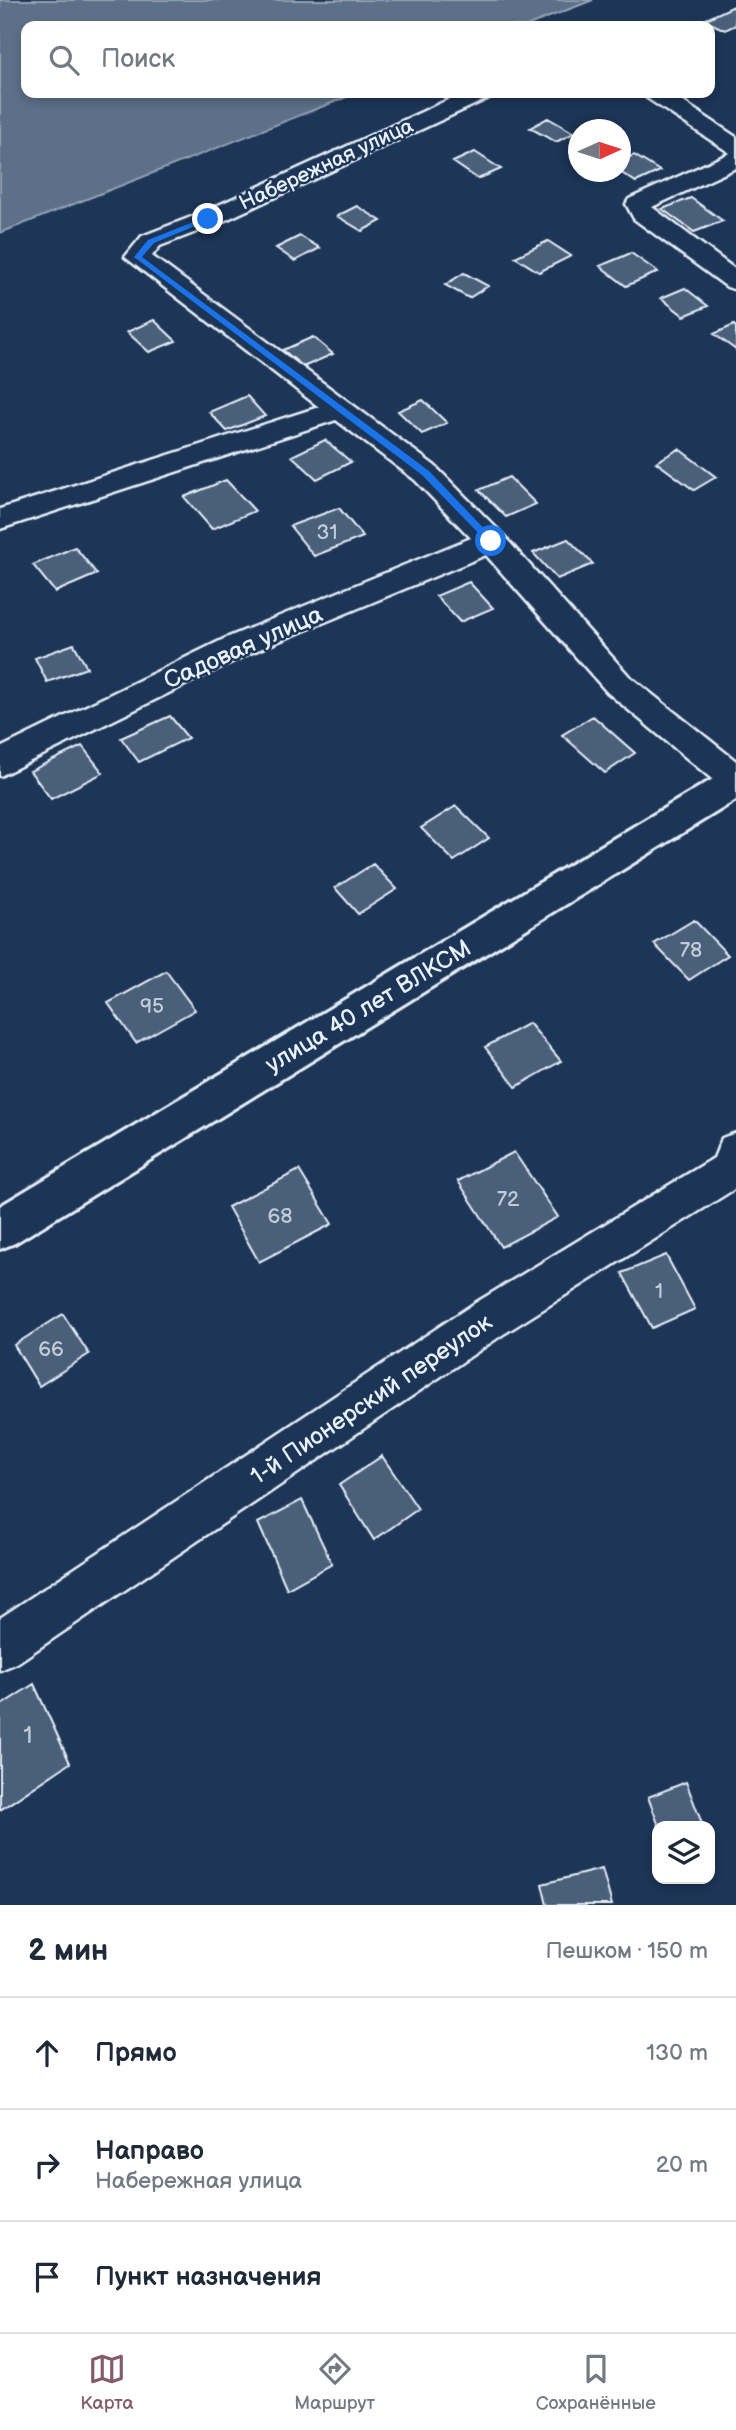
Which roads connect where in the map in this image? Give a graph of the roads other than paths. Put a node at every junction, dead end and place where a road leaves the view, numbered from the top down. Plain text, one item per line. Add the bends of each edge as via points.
1 (470, 98) edge
2 (662, 98) edge
3 (736, 148) edge
4 (736, 159) edge
5 (736, 282) edge
6 (341, 409) junction
7 (0, 519) edge
8 (491, 541) junction
9 (0, 763) edge
10 (736, 782) edge
11 (736, 1151) edge
12 (0, 1229) edge
13 (0, 1646) edge

1 - 6 street, Набережная улица via 151,241 138,257
2 - 3 street
4 - 5 street via 638,204 643,214
6 - 7 street
6 - 8 street via 425,473
8 - 9 street, Садовая улица via 237,646
8 - 10 street via 618,684
10 - 12 street, улица 40 лет ВЛКСМ
11 - 13 street, 1-й Пионерский переулок via 730,1170 488,1321

